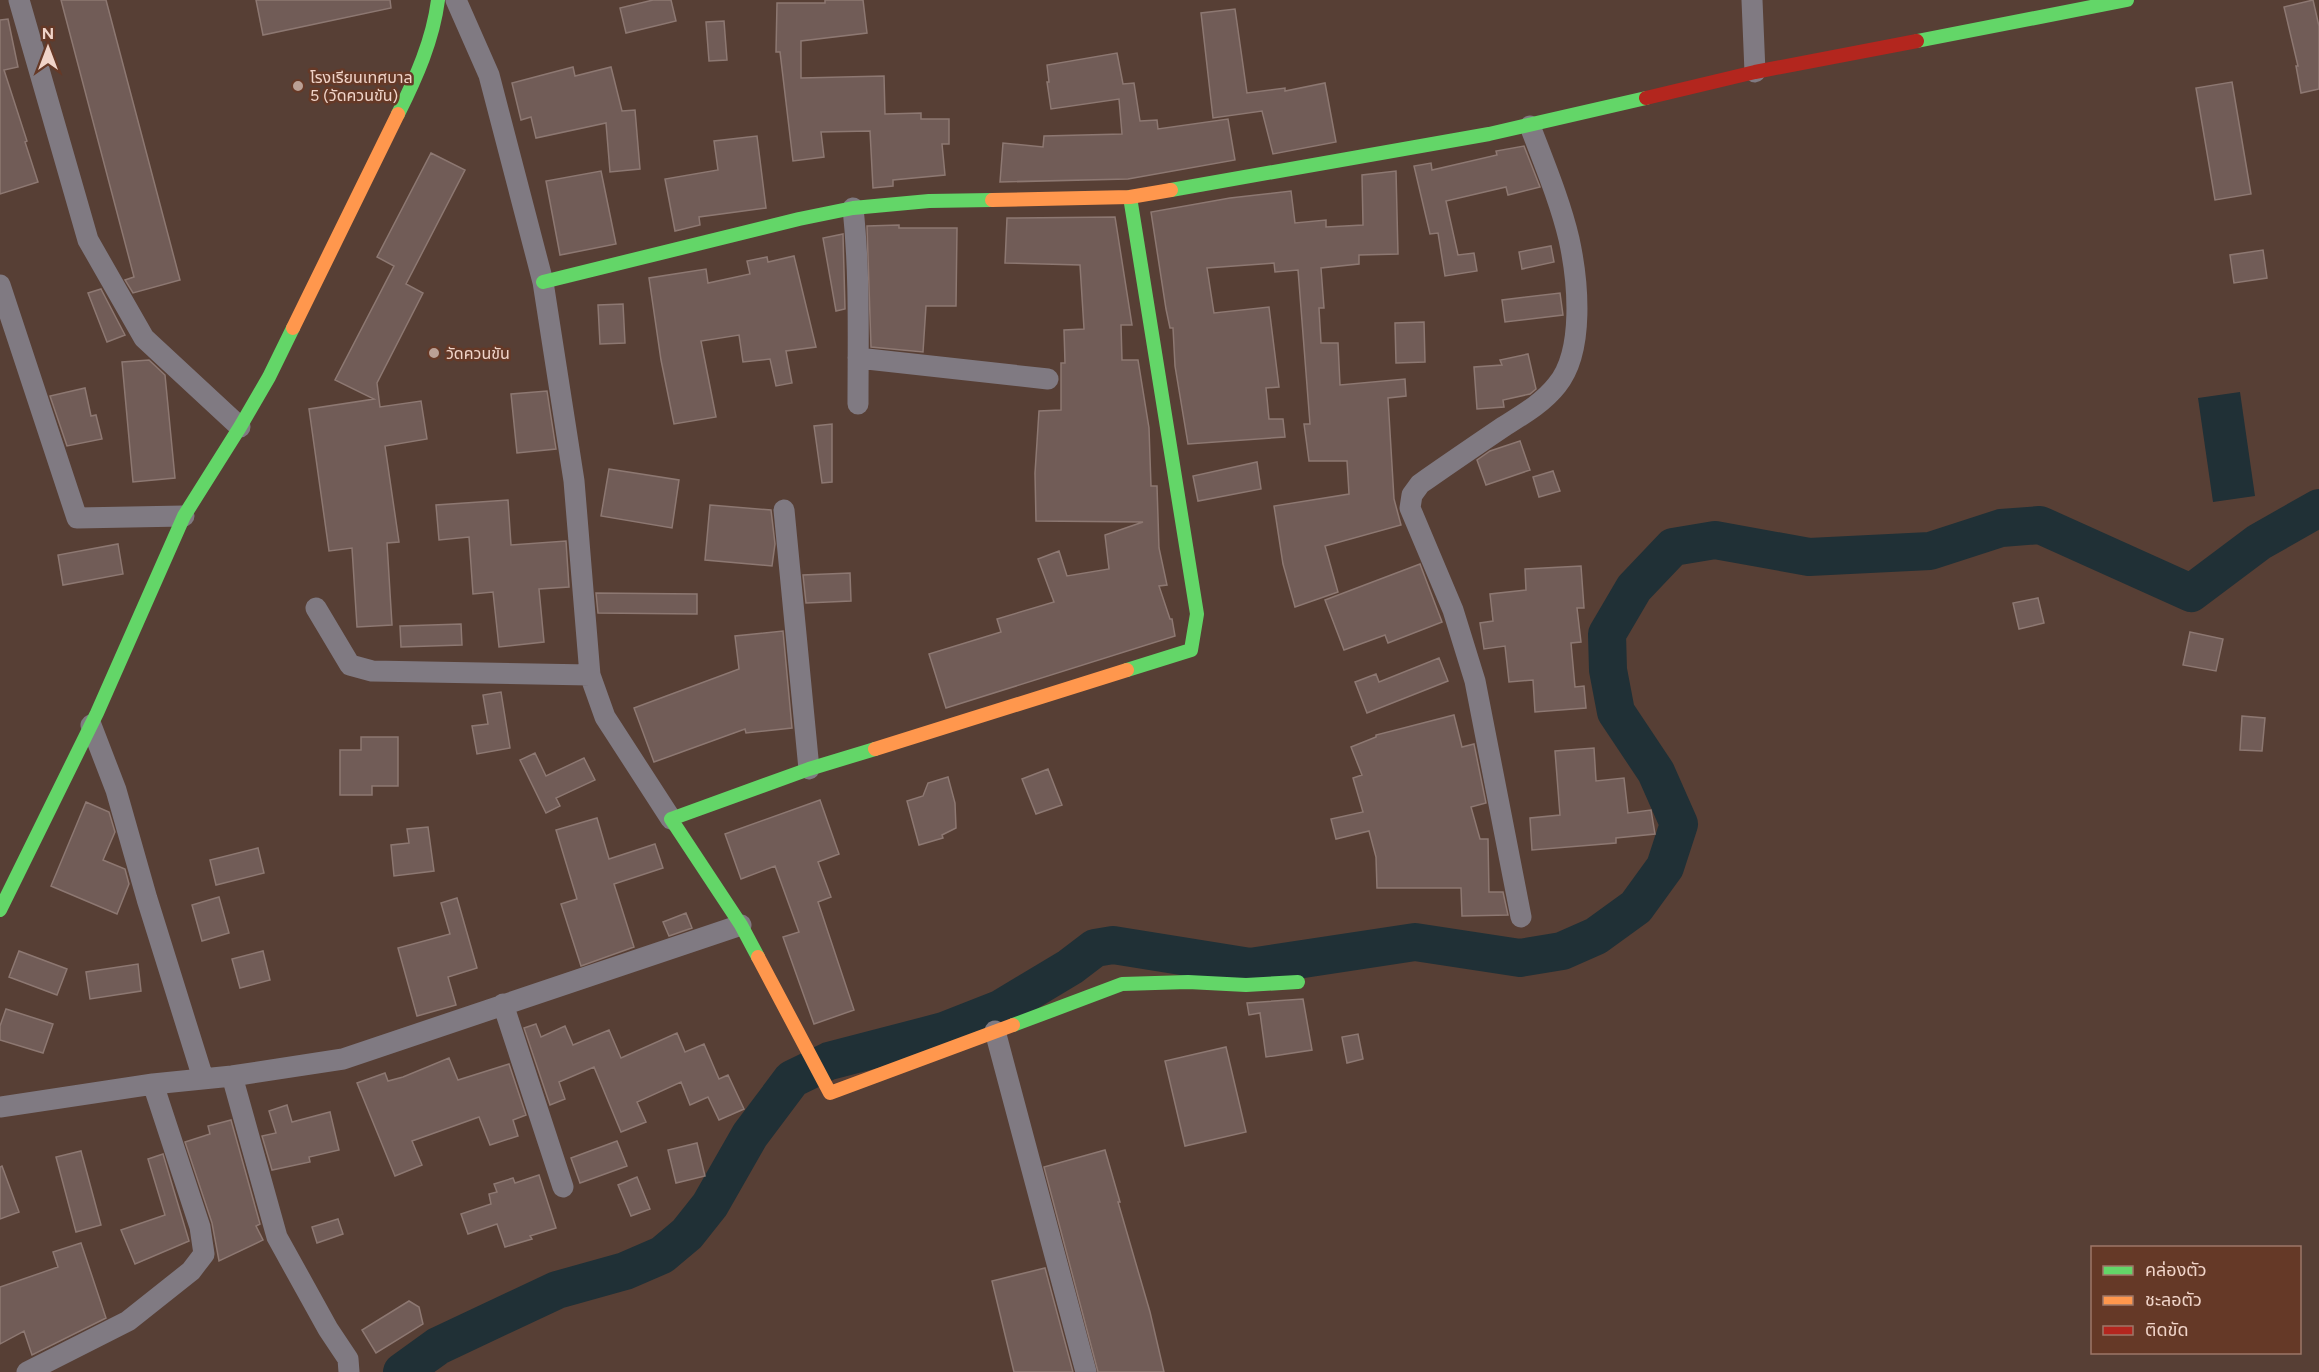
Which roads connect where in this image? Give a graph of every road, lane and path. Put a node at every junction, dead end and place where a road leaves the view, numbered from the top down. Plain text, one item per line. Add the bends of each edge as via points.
1 (19, 0) edge
2 (438, 0) edge
3 (456, 0) edge
4 (1752, 0) edge
5 (2127, 0) edge
6 (1755, 72) junction
7 (1530, 126) junction
8 (1130, 197) junction
9 (853, 208) junction
10 (543, 282) junction
11 (0, 285) edge
12 (858, 358) junction
13 (1048, 379) dead end
14 (858, 404) dead end
15 (240, 427) junction
16 (783, 510) dead end
17 (184, 516) junction
18 (316, 608) dead end
19 (590, 675) junction
20 (91, 725) junction
21 (810, 769) junction
22 (671, 819) junction
23 (0, 910) edge
24 (1521, 917) dead end
25 (741, 925) junction
26 (1298, 982) dead end
27 (503, 1004) junction
28 (995, 1030) junction
29 (232, 1076) junction
30 (203, 1078) junction
31 (153, 1084) junction
32 (0, 1107) edge
33 (563, 1187) dead end
34 (27, 1372) edge
35 (349, 1372) edge
36 (1086, 1372) edge

1 - 15 street via 88,240 144,338
2 - 15 street via 435,23 412,86 269,377
3 - 10 street via 489,75
4 - 6 street
5 - 6 street
6 - 7 street
7 - 8 street
7 - 24 street via 1569,238 1575,334 1569,369 1536,405 1420,484 1412,495 1410,508 1453,610 1475,681
8 - 9 street via 929,201
8 - 21 street via 1197,614 1191,650
9 - 10 street
9 - 12 street via 858,257
10 - 19 street via 574,481
11 - 17 street via 77,518
12 - 13 street
12 - 14 street
15 - 17 street
16 - 21 street
17 - 20 street
18 - 19 street via 350,665 372,671
19 - 22 street via 605,717
20 - 23 street
20 - 30 street via 116,790
21 - 22 street
22 - 25 street
25 - 27 street
25 - 28 street via 830,1093
26 - 28 street via 1122,984
27 - 29 street via 343,1059
27 - 33 street
28 - 36 street
29 - 30 street
29 - 35 street via 277,1237 348,1359
30 - 31 street
31 - 32 street
31 - 34 street via 203,1240 204,1254 190,1271 128,1321

